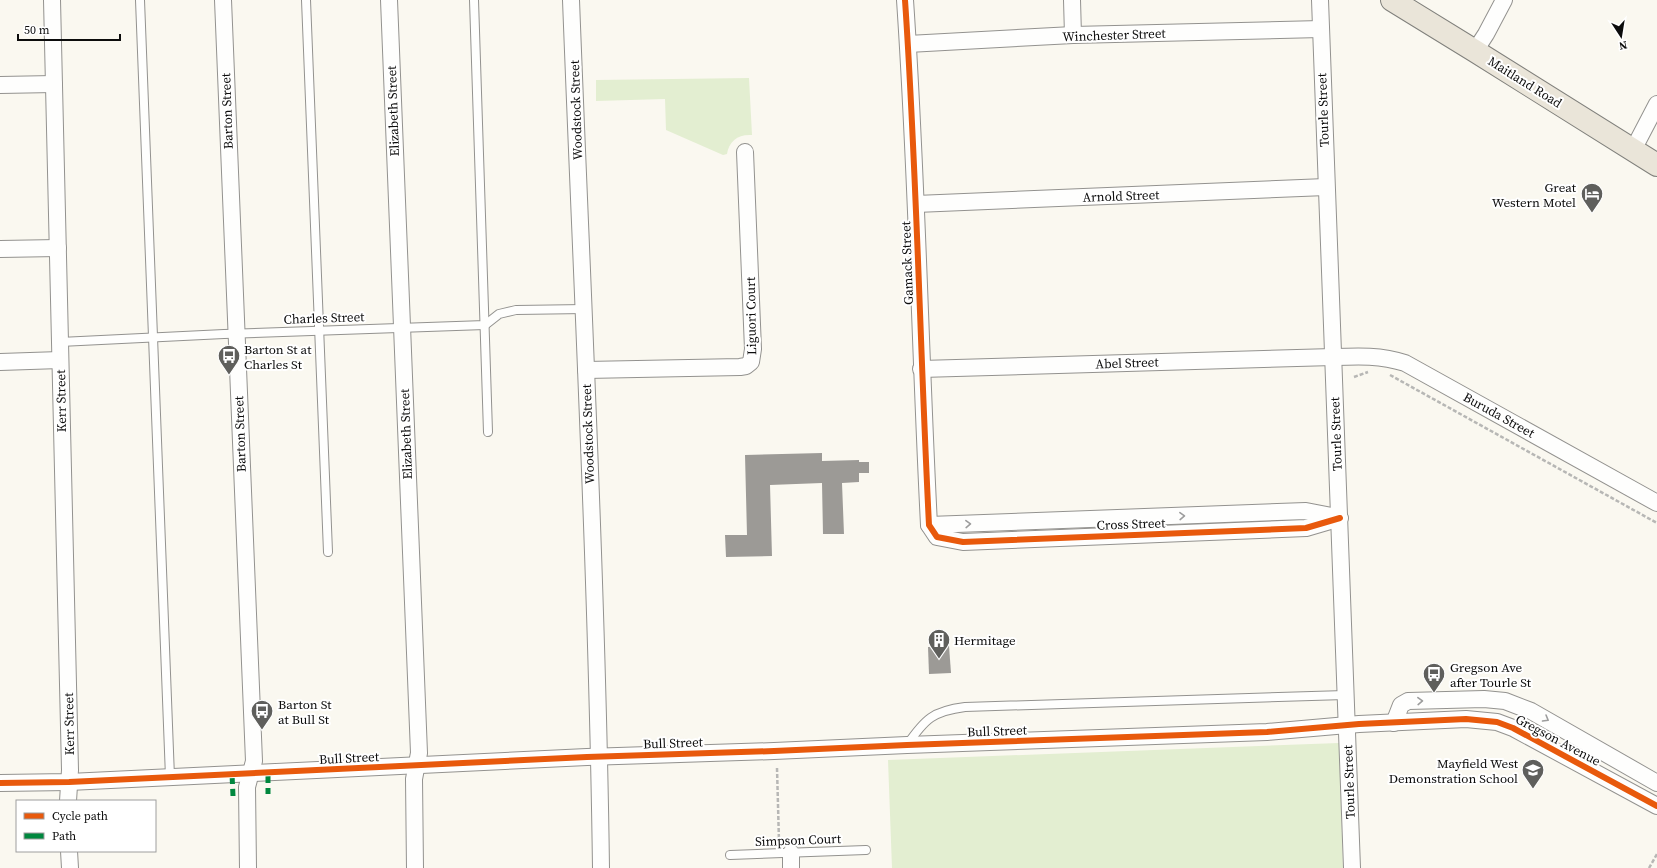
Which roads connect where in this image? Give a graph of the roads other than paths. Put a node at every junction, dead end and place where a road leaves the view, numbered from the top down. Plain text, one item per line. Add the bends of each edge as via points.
1 (52, 0) edge
2 (140, 0) edge
3 (223, 0) edge
4 (306, 0) edge
5 (389, 0) edge
6 (474, 0) edge
7 (572, 0) edge
8 (905, 0) edge
9 (1072, 0) edge
10 (1320, 0) edge
11 (1392, 0) edge
12 (1504, 0) edge
13 (1321, 29) junction
14 (1073, 36) junction
15 (908, 44) junction
16 (1476, 51) junction
17 (54, 84) junction
18 (0, 85) edge
19 (1657, 104) edge
20 (1633, 150) junction
21 (745, 152) dead end
22 (1657, 165) edge
23 (1326, 187) junction
24 (916, 204) junction
25 (58, 248) junction
26 (0, 249) edge
27 (585, 309) junction
28 (485, 325) junction
29 (401, 327) junction
30 (318, 330) junction
31 (236, 333) junction
32 (154, 338) junction
33 (60, 342) junction
34 (1333, 357) junction
35 (60, 360) junction
36 (0, 362) edge
37 (921, 369) junction
38 (586, 370) junction
39 (488, 432) dead end
40 (1657, 503) edge
41 (1340, 518) junction
42 (929, 525) joint
43 (328, 552) dead end
44 (1345, 695) junction
45 (1394, 723) junction
46 (1346, 725) junction
47 (907, 744) junction
48 (599, 756) junction
49 (417, 765) junction
50 (251, 774) junction
51 (170, 777) junction
52 (69, 782) junction
53 (0, 783) edge
54 (1657, 783) edge
55 (68, 800) edge
56 (1657, 806) edge
57 (866, 850) dead end
58 (69, 852) edge
59 (730, 855) dead end
60 (791, 860) edge
61 (70, 868) edge
62 (248, 868) edge
63 (415, 868) edge
64 (601, 868) edge
65 (1352, 868) edge

1 - 17 street, Kerr Street
2 - 32 lane
3 - 31 street, Barton Street
4 - 30 lane
5 - 29 street, Elizabeth Street
6 - 28 lane
7 - 27 street, Woodstock Street
8 - 15 street, Gamack Street
9 - 14 street
10 - 13 street, Tourle Street
11 - 16 main road, Maitland Road
12 - 16 street
13 - 14 street, Winchester Street
13 - 23 street, Tourle Street
14 - 15 street, Winchester Street
15 - 24 street, Gamack Street
16 - 20 main road, Maitland Road
17 - 18 street
17 - 25 street, Kerr Street
19 - 20 street
20 - 22 main road, Maitland Road
21 - 38 street, Liguori Court via 753,349 751,362 740,367
23 - 24 street, Arnold Street
23 - 34 street, Tourle Street
24 - 37 street, Gamack Street
25 - 26 street
25 - 33 street, Kerr Street
27 - 28 lane via 516,310 499,314
27 - 38 street, Woodstock Street
28 - 29 lane, Charles Street
28 - 39 lane
29 - 30 lane, Charles Street
29 - 49 street, Elizabeth Street via 419,753
30 - 31 lane, Charles Street
30 - 43 lane
31 - 32 lane, Charles Street
31 - 50 street, Barton Street via 254,761
32 - 33 lane, Charles Street
32 - 51 lane
33 - 35 street, Kerr Street
34 - 37 street, Abel Street
34 - 40 street, Buruda Street via 1373,356 1405,363
34 - 41 street, Tourle Street
35 - 36 street
35 - 52 street, Kerr Street
37 - 42 street, Gamack Street
38 - 48 street, Woodstock Street
41 - 42 street, Cross Street via 1306,511
41 - 44 street, Tourle Street
44 - 46 street, Tourle Street
44 - 47 lane via 947,709 931,716
45 - 46 street, Gregson Avenue
45 -> 54 street, Gregson Avenue via 1401,705 1408,702 1484,699 1505,702 1531,711
45 - 56 street, Gregson Avenue via 1466,719 1497,722 1513,728
46 - 47 street, Bull Street via 1267,732
46 - 65 street, Tourle Street
47 - 48 street, Bull Street
48 - 49 street, Bull Street
48 - 64 street, Woodstock Street
49 - 50 street, Bull Street
49 - 63 street, Elizabeth Street via 414,779
50 - 51 street, Bull Street
50 - 62 street, Barton Street via 247,787
51 - 52 street, Bull Street
52 - 53 street, Bull Street
52 - 55 street, Kerr Street
57 - 60 lane, Simpson Court
58 - 61 street
59 - 60 lane, Simpson Court

